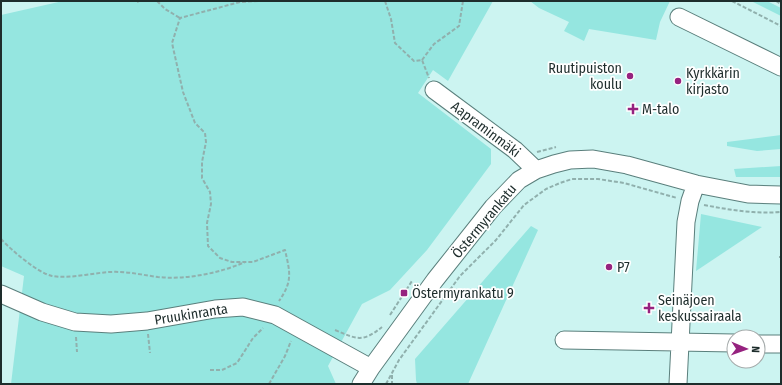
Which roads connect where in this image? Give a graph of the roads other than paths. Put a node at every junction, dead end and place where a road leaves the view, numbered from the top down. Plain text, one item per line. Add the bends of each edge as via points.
1 (678, 17) dead end
2 (781, 67) edge
3 (434, 90) road end
4 (536, 170) junction
5 (696, 184) junction
6 (781, 194) edge
7 (1, 294) edge
8 (564, 340) dead end
9 (679, 342) junction
10 (726, 343) edge
11 (766, 344) edge
12 (781, 344) edge
13 (371, 368) junction
14 (362, 384) edge
15 (678, 384) edge

1 - 2 street
3 - 4 street, Aapraminmäki via 515,150
4 - 5 street, Östermyrankatu via 570,160 593,159 627,165
4 - 13 street, Östermyrankatu via 519,180 493,207 434,280
5 - 6 street, Östermyrankatu via 748,194
5 - 9 street via 686,222 687,319
7 - 13 street, Pruukinranta via 42,312 76,322 111,324 147,321 215,309 277,308 297,327
8 - 9 street
9 - 10 street
9 - 15 street
11 - 12 street
13 - 14 street, Östermyrankatu

